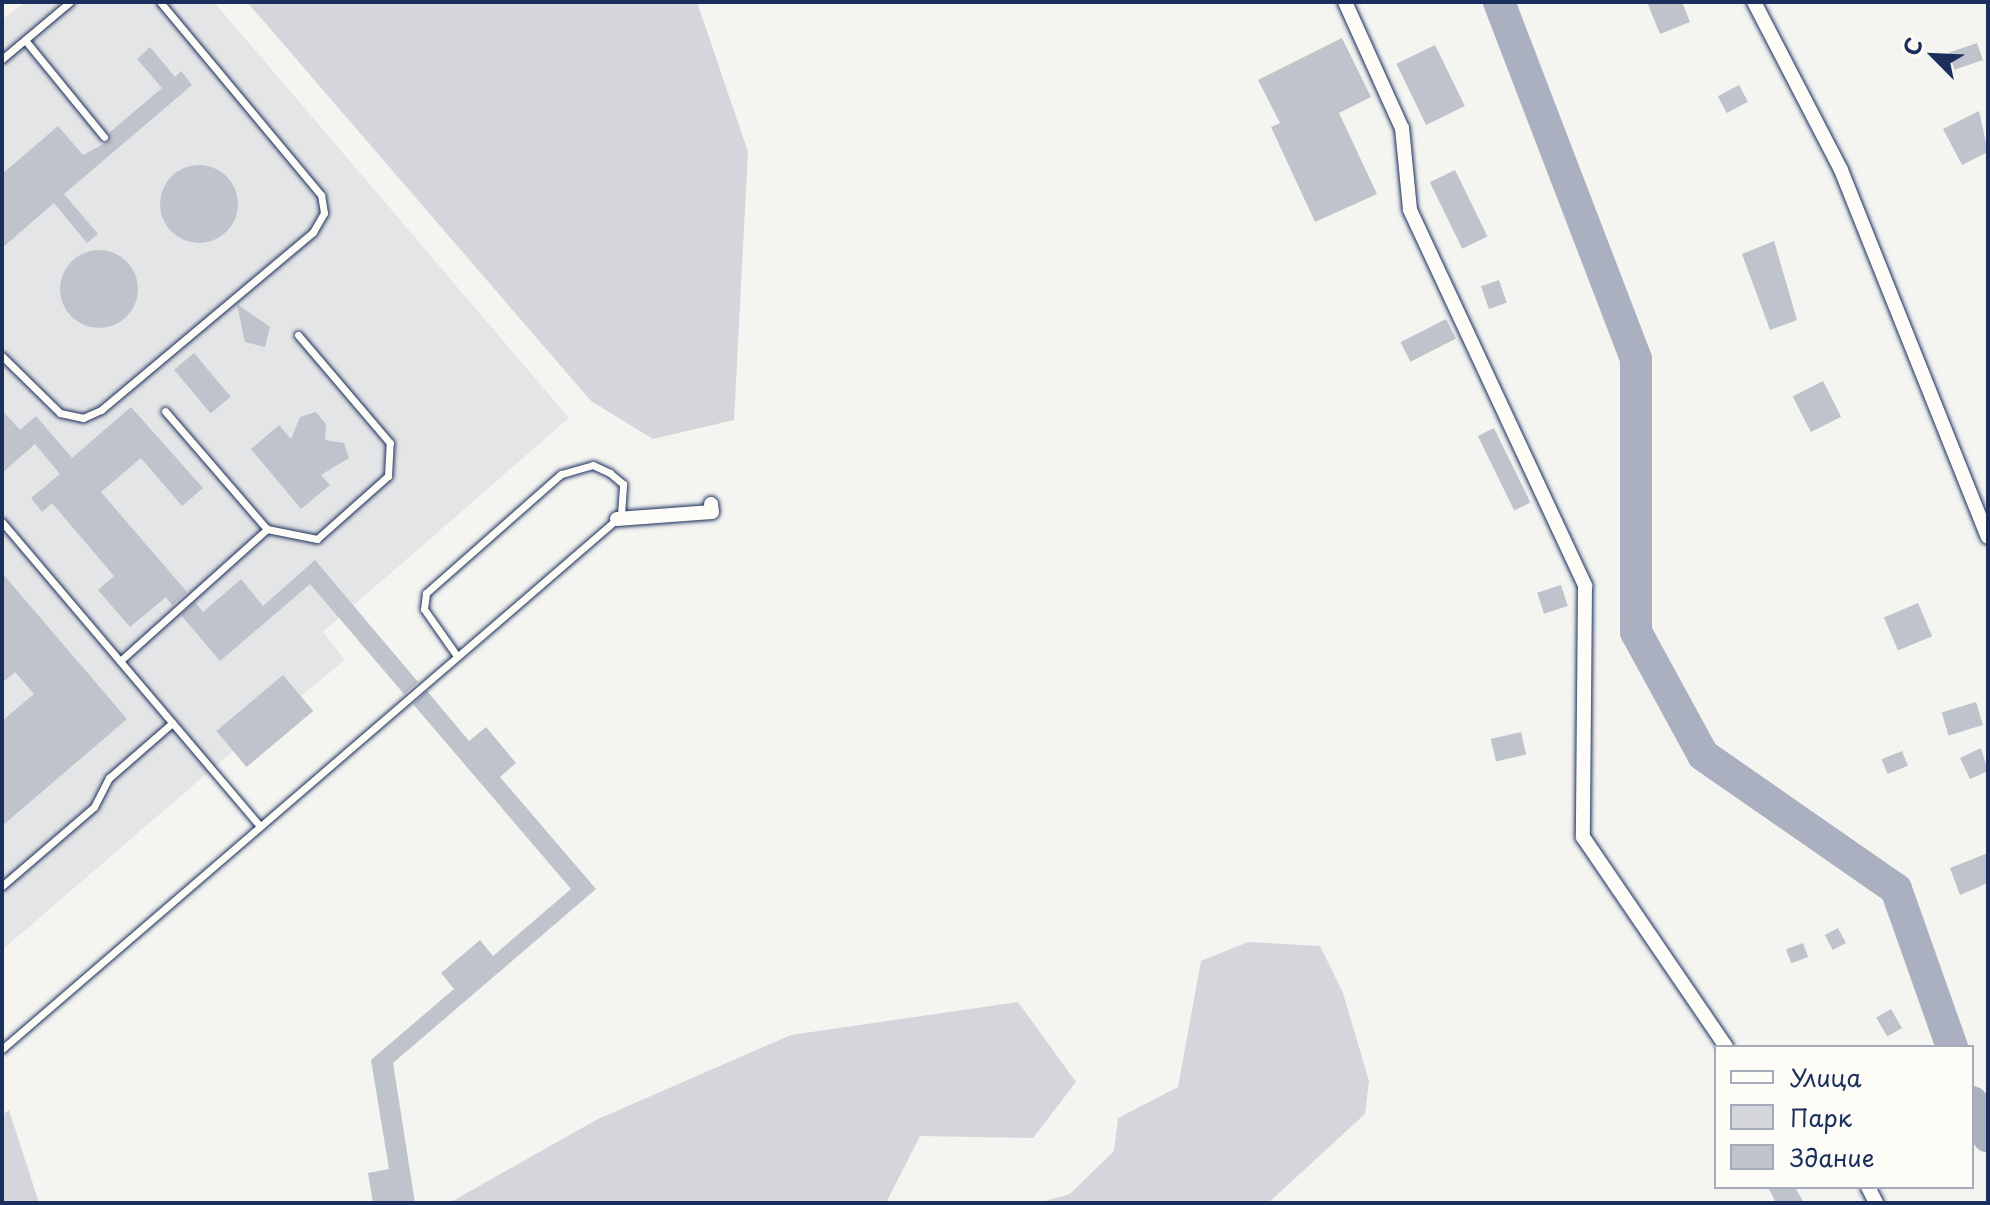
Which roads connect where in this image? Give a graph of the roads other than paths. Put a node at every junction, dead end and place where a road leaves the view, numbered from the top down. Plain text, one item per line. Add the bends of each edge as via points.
1 (70, 2) edge
2 (160, 2) edge
3 (1345, 2) edge
4 (1754, 2) edge
5 (25, 40) junction
6 (2, 59) edge
7 (104, 137) dead end
8 (298, 335) dead end
9 (2, 356) edge
10 (165, 411) dead end
11 (711, 504) dead end
12 (617, 519) junction
13 (2, 522) edge
14 (267, 529) junction
15 (1988, 537) edge
16 (457, 656) junction
17 (120, 661) junction
18 (172, 723) junction
19 (260, 826) junction
20 (2, 886) edge
21 (1725, 1045) edge
22 (2, 1049) edge

1 - 5 lane
2 - 9 lane via 321,195 324,213 313,232 101,410 83,418 60,413
3 - 21 street via 1402,128 1410,210 1585,586 1583,837
4 - 15 street via 1841,170
5 - 6 lane
5 - 7 lane
8 - 14 lane via 390,443 394,460 388,476 317,539
10 - 14 lane
11 - 12 street via 712,512
12 - 16 lane
12 - 16 lane via 626,502 610,473 593,465 561,474 426,593 424,609
13 - 17 lane
14 - 17 lane
16 - 19 lane
17 - 18 lane
18 - 19 lane
18 - 20 lane via 109,778 94,807
19 - 22 lane

